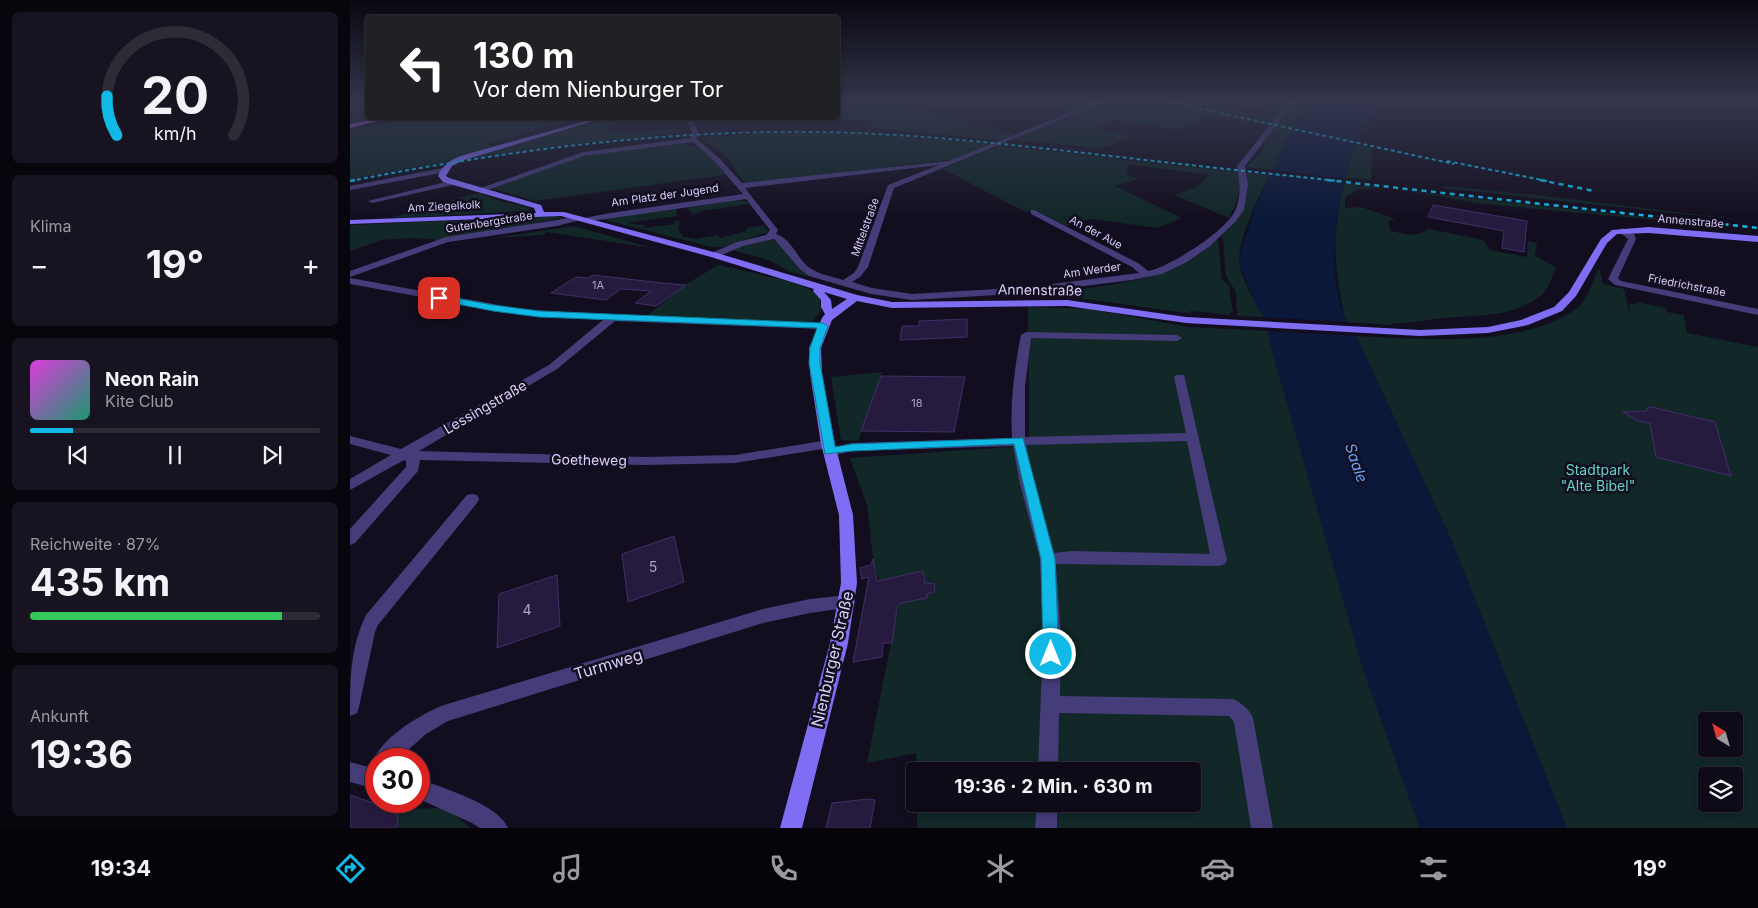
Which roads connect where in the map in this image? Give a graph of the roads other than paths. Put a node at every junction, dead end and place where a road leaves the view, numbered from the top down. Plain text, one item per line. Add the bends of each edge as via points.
1 (524, 140) edge
2 (694, 140) joint
3 (1009, 140) edge
4 (1261, 140) edge
5 (952, 163) junction
6 (443, 170) junction
7 (454, 182) junction
8 (740, 186) junction
9 (350, 188) edge
10 (478, 190) junction
11 (748, 196) junction
12 (372, 201) dead end
13 (1034, 212) dead end
14 (540, 214) junction
15 (577, 218) junction
16 (587, 220) junction
17 (350, 222) edge
18 (1622, 231) junction
19 (770, 235) junction
20 (1758, 239) edge
21 (714, 255) junction
22 (350, 274) edge
23 (1146, 274) junction
24 (350, 281) edge
25 (843, 284) junction
26 (819, 287) junction
27 (855, 298) junction
28 (1758, 312) edge
29 (830, 314) junction
30 (613, 318) junction
31 (823, 326) junction
32 (1176, 338) dead end
33 (1180, 377) dead end
34 (1193, 437) junction
35 (350, 440) edge
36 (1019, 440) junction
37 (829, 448) junction
38 (403, 454) junction
39 (350, 485) edge
40 (472, 499) dead end
41 (350, 539) edge
42 (1048, 559) junction
43 (847, 602) junction
44 (1050, 704) junction
45 (350, 706) edge
46 (396, 748) edge
47 (1048, 762) edge
48 (430, 794) edge
49 (1047, 812) edge
50 (497, 828) edge
51 (791, 828) edge
52 (1046, 828) edge
53 (1262, 828) edge

1 - 6 main road via 470,155
2 - 8 street, Am Platz der Jugend via 716,157
2 - 10 street via 583,154
3 - 5 street, Mittelstraße
4 - 23 street, Am Werder via 1241,166 1244,184 1240,210 1232,220 1195,253 1159,272
5 - 8 street via 930,162
5 - 25 street, Mittelstraße via 891,187 862,267 857,275
6 - 7 main road via 443,177
6 - 9 street
7 - 10 main road
7 - 12 street
8 - 11 street, Am Platz der Jugend
10 - 14 main road via 538,207
11 - 16 street, Am Platz der Jugend
11 - 19 street, Am Platz der Jugend via 774,230
13 - 23 street, An der Aue via 1135,265
14 - 15 main road, Am Platz der Jugend
14 - 17 main road, Am Ziegelkolk
15 - 16 main road, Am Platz der Jugend
15 - 22 street, Gutenbergstraße via 446,240
16 - 21 main road, Am Platz der Jugend
18 - 20 main road, Annenstraße via 1649,230
18 - 27 main road, Annenstraße via 1607,236 1573,294 1558,309 1524,322 1488,330 1396,332 1186,320 1074,303 911,306
18 - 28 street, Friedrichstraße via 1632,239 1613,279 1622,285
19 - 21 street
19 - 25 street, Am Werder via 780,238 812,274
21 - 26 main road, Am Platz der Jugend
23 - 25 street, Am Werder via 1048,288 921,297 880,293
24 - 30 street via 510,311
26 - 27 main road, Am Platz der Jugend
26 - 29 main road
27 - 29 main road, Nienburger Straße
29 - 31 main road, Nienburger Straße
30 - 31 street
30 - 38 street, Lessingstraße via 553,367
31 - 37 main road, Nienburger Straße via 815,348 815,363
32 - 36 street via 1026,335
33 - 34 street
34 - 36 street, Goetheweg
34 - 42 street via 1219,560
35 - 38 street, Goetheweg
36 - 37 street, Goetheweg
36 - 42 street
37 - 38 street, Goetheweg via 679,461
37 - 43 main road, Nienburger Straße via 846,515
38 - 39 street, Lessingstraße
38 - 41 street via 413,459 413,468
40 - 45 street via 372,620 366,632
42 - 44 street via 1052,638
43 - 46 street, Turmweg via 763,616 444,714 426,721
43 - 51 main road, Nienburger Straße
44 - 47 street
44 - 53 street via 1233,708 1243,718
48 - 50 street via 480,815
49 - 52 street

